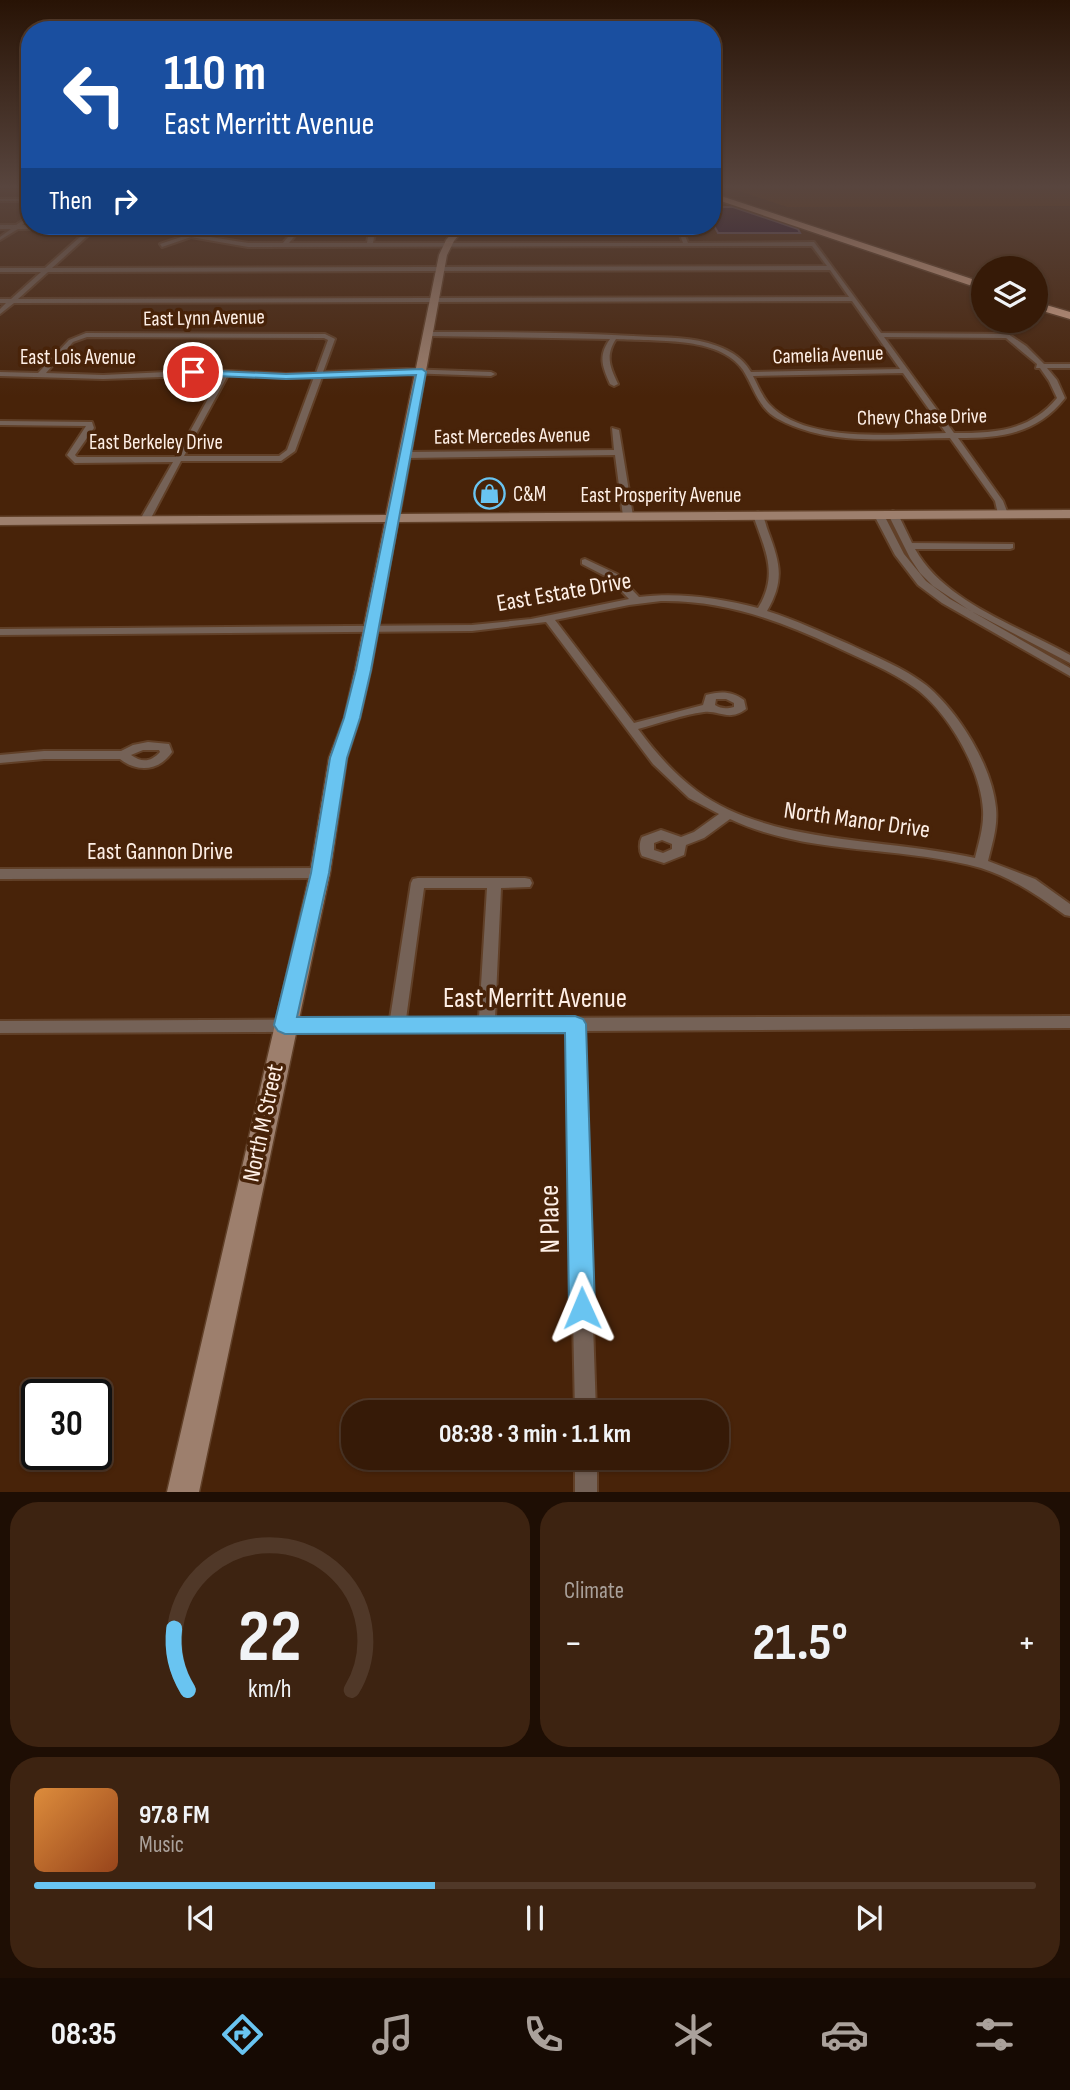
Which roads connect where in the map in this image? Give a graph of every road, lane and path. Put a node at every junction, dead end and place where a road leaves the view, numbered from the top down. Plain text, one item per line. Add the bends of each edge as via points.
1 (59, 258) edge
2 (443, 258) edge
3 (824, 258) edge
4 (897, 258) edge
5 (920, 258) edge
6 (832, 268) junction
7 (0, 270) edge
8 (46, 270) junction
9 (440, 270) junction
10 (971, 275) edge
11 (971, 283) edge
12 (853, 299) junction
13 (434, 300) junction
14 (1048, 300) edge
15 (0, 301) edge
16 (12, 301) junction
17 (1070, 308) edge
18 (1048, 309) edge
19 (0, 313) edge
20 (1070, 316) edge
21 (429, 334) junction
22 (880, 335) junction
23 (615, 336) junction
24 (1040, 366) junction
25 (1070, 366) edge
26 (906, 371) junction
27 (422, 372) junction
28 (226, 373) junction
29 (0, 374) edge
30 (41, 374) junction
31 (491, 374) dead end
32 (750, 374) junction
33 (319, 376) junction
34 (614, 384) dead end
35 (0, 424) edge
36 (615, 430) dead end
37 (953, 436) junction
38 (618, 452) junction
39 (407, 455) junction
40 (179, 459) junction
41 (1003, 514) junction
42 (1070, 514) edge
43 (886, 515) junction
44 (628, 516) junction
45 (758, 516) junction
46 (395, 517) junction
47 (146, 518) junction
48 (0, 521) edge
49 (910, 546) junction
50 (1010, 546) dead end
51 (585, 562) dead end
52 (636, 600) junction
53 (762, 611) junction
54 (549, 619) junction
55 (370, 631) junction
56 (0, 632) edge
57 (1070, 660) edge
58 (1070, 673) edge
59 (709, 707) dead end
60 (631, 727) junction
61 (123, 755) dead end
62 (0, 759) edge
63 (727, 815) junction
64 (679, 842) dead end
65 (981, 862) junction
66 (320, 873) junction
67 (0, 874) edge
68 (494, 883) junction
69 (526, 883) dead end
70 (1070, 911) edge
71 (1070, 1022) edge
72 (575, 1024) junction
73 (285, 1025) junction
74 (397, 1025) junction
75 (487, 1025) junction
76 (0, 1027) edge
77 (584, 1400) edge
78 (586, 1470) edge
79 (183, 1492) edge
80 (586, 1492) edge

1 - 8 street
2 - 9 street, North M Street
3 - 6 street
4 - 11 highway
5 - 10 highway
6 - 9 street
6 - 12 street
7 - 8 street
8 - 9 street
8 - 16 street
9 - 13 street, North M Street
12 - 13 street
12 - 22 street
13 - 16 street
13 - 21 street, North M Street
14 - 17 highway
15 - 16 street
16 - 19 street
18 - 20 highway
21 - 23 street, Chevy Chase Drive
21 - 27 street, North M Street
22 - 24 street, Chevy Chase Drive via 1004,335
22 - 26 street
23 - 32 street, Chevy Chase Drive via 711,346 737,357
23 - 34 street via 603,359
24 - 25 street
24 - 37 street, Chevy Chase Drive via 1061,398 1048,415 1009,431
26 - 32 street, Camelia Avenue
26 - 37 street
27 - 31 street, East Lois Avenue
27 - 33 street, East Lois Avenue
27 - 39 street, North M Street
28 - 30 street, East Lois Avenue
28 - 33 street, East Lois Avenue
28 - 40 street
29 - 30 street, East Lois Avenue
30 - 33 street, East Lynn Avenue via 79,336 249,334 330,336
32 - 37 street, Chevy Chase Drive via 770,411 806,428 855,437
33 - 40 street, East Berkeley Drive via 287,456
35 - 40 street, East Berkeley Drive via 89,424 71,456 75,460
36 - 38 street
37 - 41 street via 999,501
38 - 39 street, East Mercedes Avenue
38 - 44 street
39 - 46 street, North M Street
40 - 47 street
41 - 42 street, East Prosperity Avenue
41 - 43 street, East Prosperity Avenue
43 - 45 street, East Prosperity Avenue
43 - 49 street
43 - 58 street via 900,555 922,583
44 - 45 street, East Prosperity Avenue
44 - 46 street, East Prosperity Avenue
45 - 53 street via 776,573 775,589
46 - 47 street, East Prosperity Avenue
46 - 55 street, North M Street
47 - 48 street, East Prosperity Avenue
49 - 50 street
49 - 57 street via 926,573 943,587
51 - 52 street via 613,576
52 - 53 street, East Estate Drive via 690,599
52 - 54 street, East Estate Drive
53 - 65 street, East Estate Drive via 887,667 938,702 955,724 988,799
54 - 55 street, East Estate Drive via 491,627
54 - 60 street, North Manor Drive
55 - 56 street, East Estate Drive
55 - 66 street, North M Street via 352,718 338,758
59 - 60 street
60 - 63 street, North Manor Drive via 678,782
61 - 62 street
63 - 64 street via 699,835
63 - 65 street, North Manor Drive via 795,837
65 - 70 street, North Manor Drive via 1040,889
66 - 67 street, East Gannon Drive
66 - 73 street, North M Street
68 - 69 street
68 - 74 street via 418,883
68 - 75 street
71 - 72 street, East Merritt Avenue
72 - 75 street, East Merritt Avenue
72 - 77 street, N Place
73 - 74 street, East Merritt Avenue
73 - 76 street, East Merritt Avenue
73 - 79 street, North M Street
74 - 75 street, East Merritt Avenue
78 - 80 street

